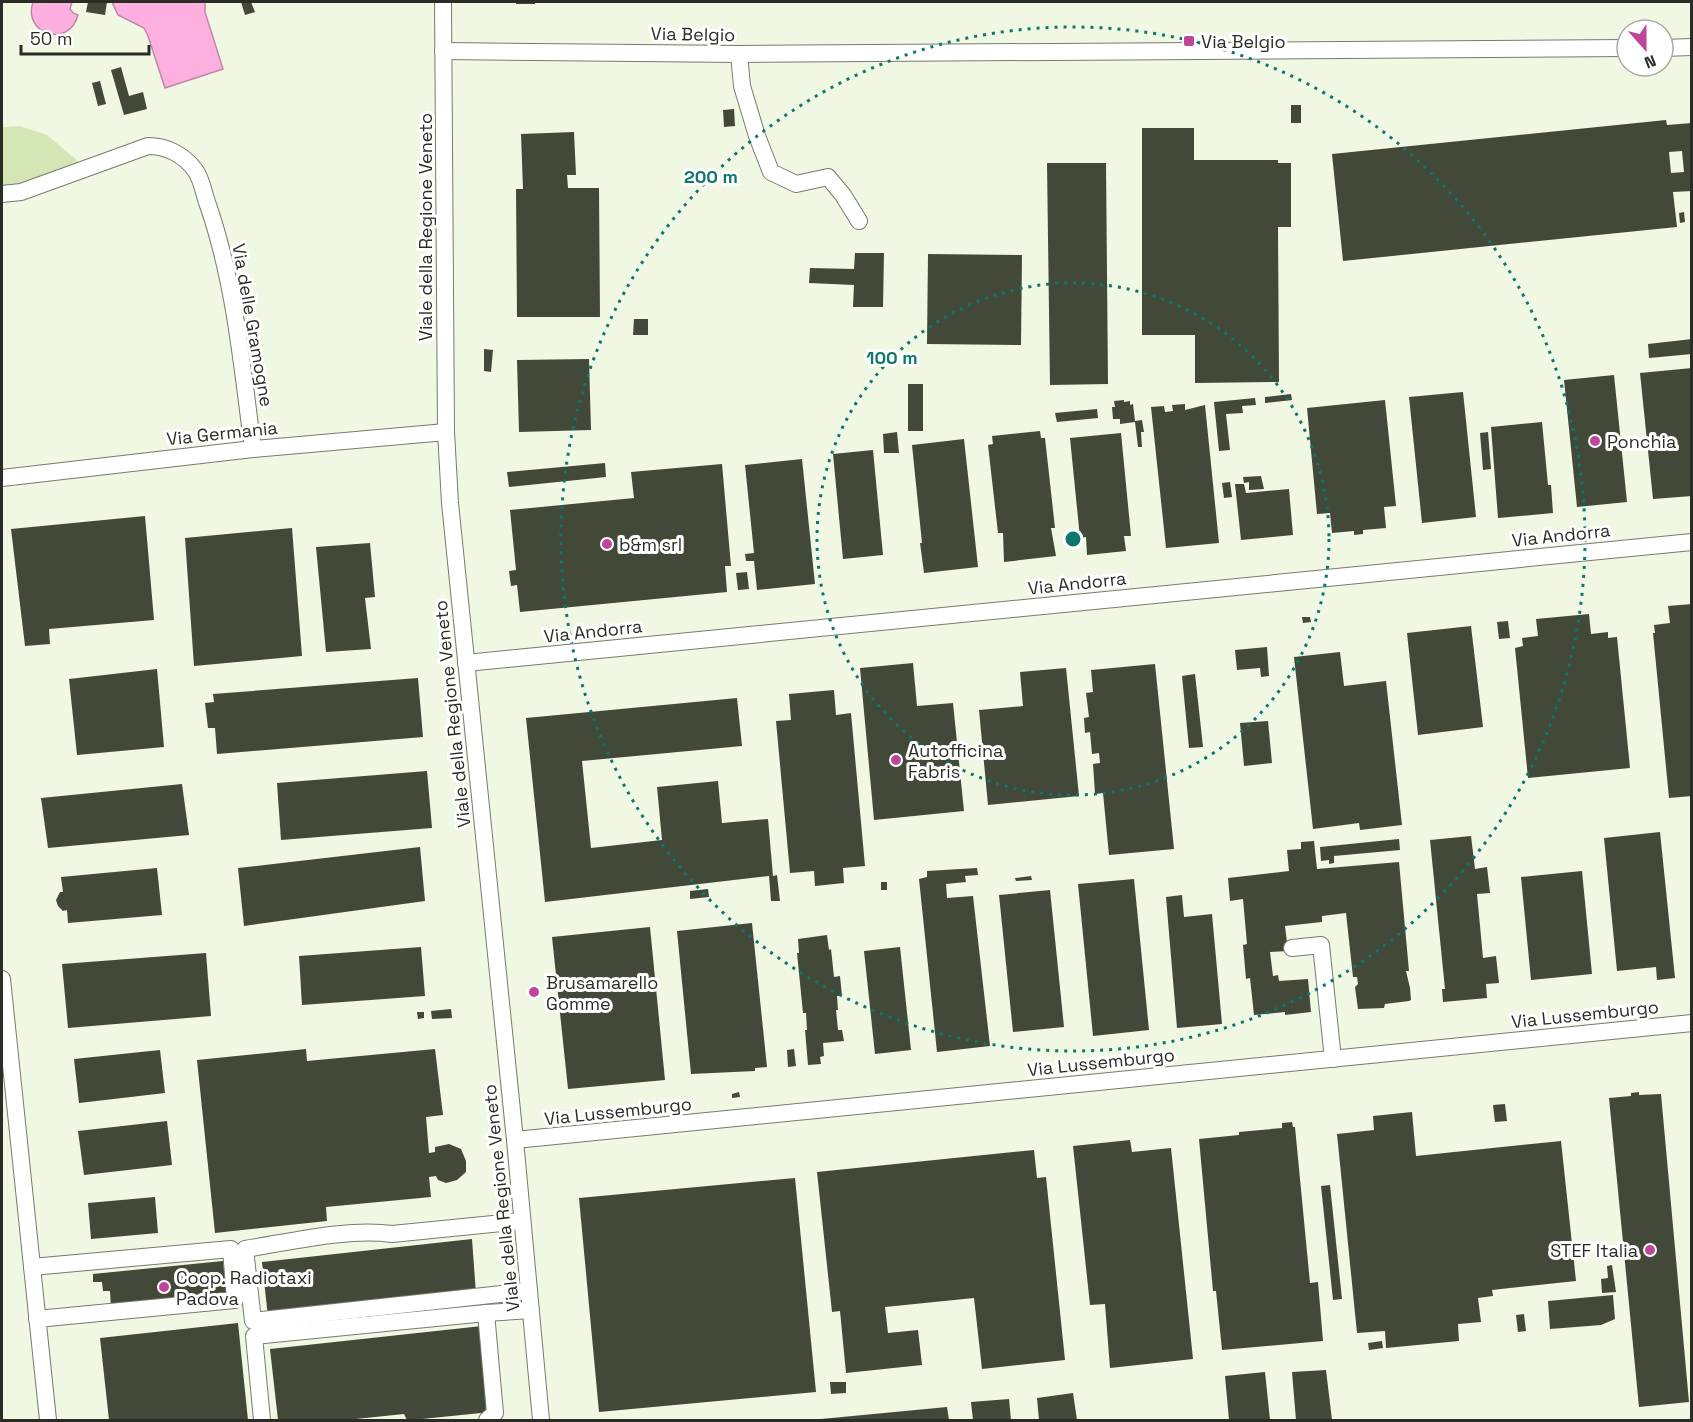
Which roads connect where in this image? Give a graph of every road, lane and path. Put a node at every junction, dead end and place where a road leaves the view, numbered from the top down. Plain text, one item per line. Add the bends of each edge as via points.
1 (443, 2) edge
2 (1692, 47) edge
3 (1615, 48) edge
4 (1675, 48) edge
5 (443, 51) junction
6 (739, 54) junction
7 (2, 194) edge
8 (859, 221) dead end
9 (446, 432) junction
10 (254, 449) junction
11 (2, 478) edge
12 (1692, 542) edge
13 (466, 663) junction
14 (1292, 948) dead end
15 (2, 979) edge
16 (1692, 1023) edge
17 (1334, 1059) junction
18 (515, 1140) junction
19 (522, 1221) junction
20 (32, 1267) junction
21 (529, 1292) junction
22 (531, 1310) junction
23 (486, 1313) junction
24 (37, 1319) junction
25 (48, 1420) edge
26 (262, 1420) edge
27 (487, 1420) edge
28 (541, 1420) edge

1 - 5 street, Viale della Regione Veneto
2 - 4 street
3 - 6 street, Via Belgio
5 - 6 street, Via Belgio
5 - 9 street, Viale della Regione Veneto
6 - 8 street via 742,86 771,172 796,184 828,177
7 - 10 street, Via delle Gramogne via 21,192 148,146 176,152 196,171 218,236 228,282
9 - 10 street, Via Germania
9 - 13 street, Viale della Regione Veneto
10 - 11 street, Via Germania
12 - 13 street, Via Andorra
13 - 18 street, Viale della Regione Veneto
14 - 17 street via 1321,945
15 - 20 street
16 - 17 street, Via Lussemburgo
17 - 18 street, Via Lussemburgo
18 - 19 street, Viale della Regione Veneto
19 - 21 street, Viale della Regione Veneto
19 - 21 street via 329,1236 245,1249 254,1321
20 - 24 street
20 - 24 street via 231,1249 232,1259 235,1300
21 - 22 street, Viale della Regione Veneto
22 - 23 street
22 - 28 street, Viale della Regione Veneto
23 - 26 street via 254,1336
23 - 27 street via 495,1413
24 - 25 street

